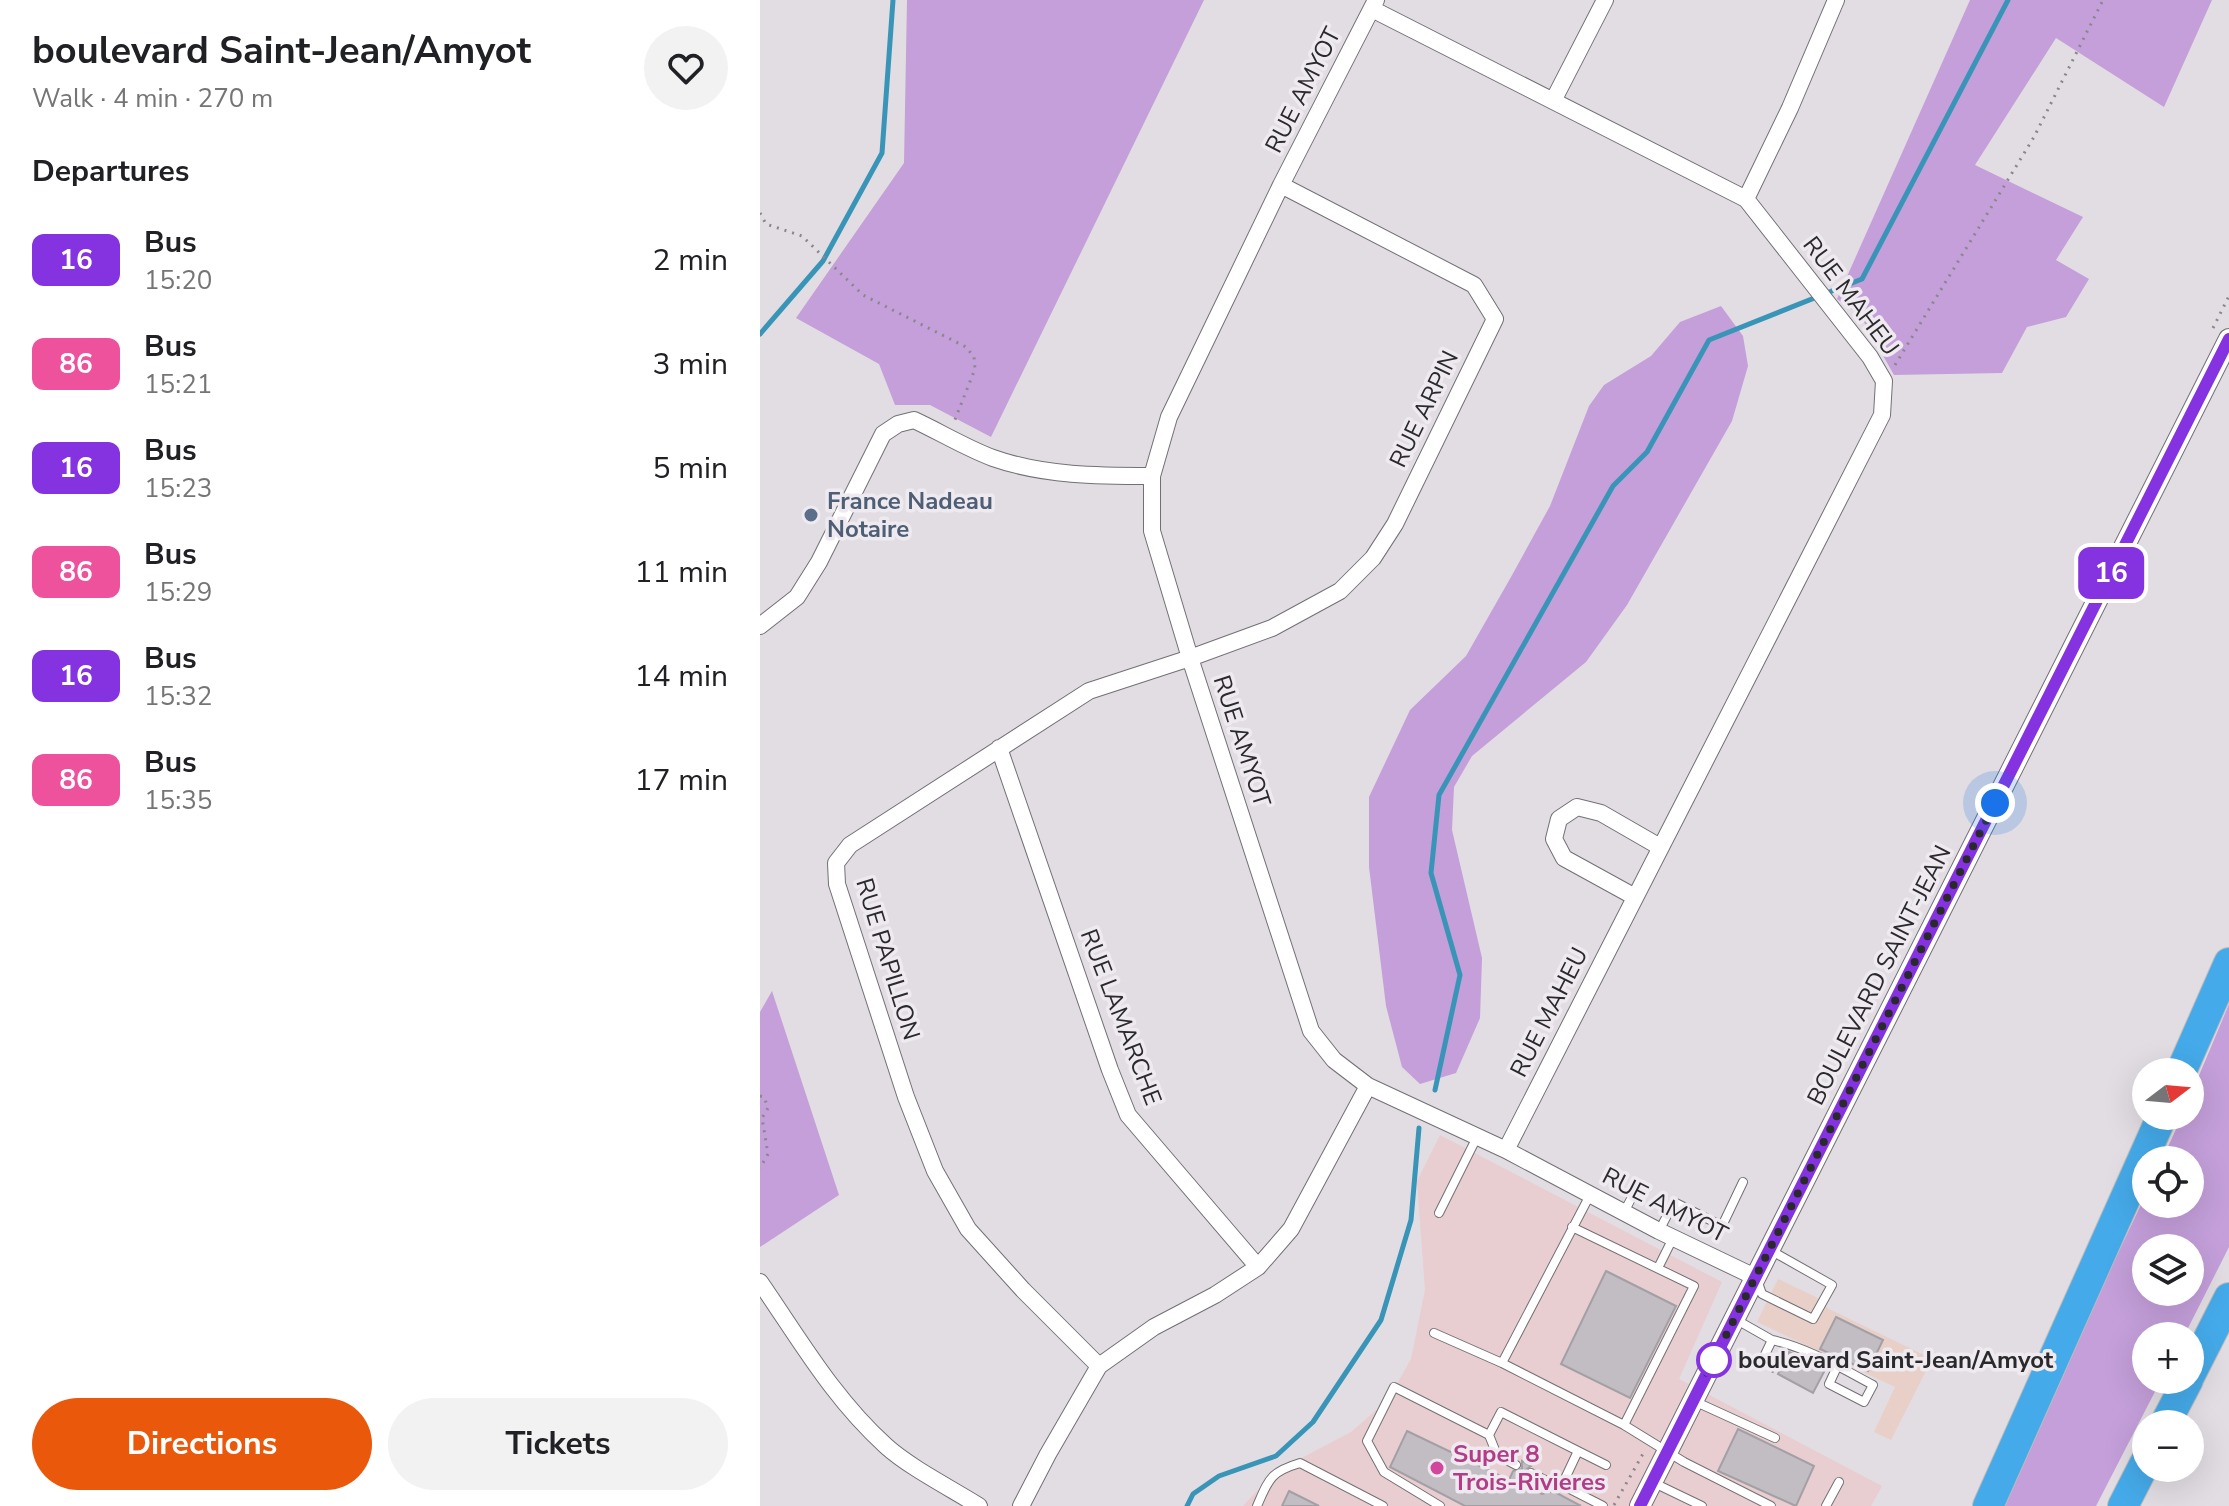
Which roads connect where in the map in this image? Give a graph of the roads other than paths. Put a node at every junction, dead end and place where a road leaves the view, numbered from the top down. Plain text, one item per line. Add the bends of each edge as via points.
1 (1605, 0) edge
2 (1836, 0) edge
3 (1374, 5) edge
4 (1553, 101) junction
5 (1281, 185) junction
6 (1746, 199) junction
7 (2229, 339) edge
8 (1152, 476) junction
9 (760, 626) edge
10 (1190, 658) junction
11 (999, 748) junction
12 (1660, 847) junction
13 (1635, 897) junction
14 (2229, 963) edge
15 (2187, 1058) edge
16 (1368, 1086) junction
17 (2156, 1130) edge
18 (1478, 1137) junction
19 (1506, 1150) junction
20 (1743, 1182) dead end
21 (1639, 1184) dead end
22 (1590, 1194) junction
23 (1624, 1212) junction
24 (1439, 1213) dead end
25 (1572, 1227) junction
26 (1666, 1234) junction
27 (1769, 1249) junction
28 (1258, 1267) junction
29 (1658, 1268) junction
30 (1755, 1277) junction
31 (760, 1282) edge
32 (2229, 1298) edge
33 (1735, 1319) junction
34 (1434, 1333) dead end
35 (1772, 1340) junction
36 (2204, 1347) edge
37 (1502, 1363) junction
38 (1760, 1365) dead end
39 (1099, 1366) junction
40 (1837, 1367) junction
41 (1694, 1400) junction
42 (1624, 1425) junction
43 (1489, 1435) junction
44 (1775, 1438) dead end
45 (1668, 1450) junction
46 (1578, 1451) junction
47 (1516, 1465) dead end
48 (1606, 1465) dead end
49 (1531, 1473) dead end
50 (1652, 1482) junction
51 (1839, 1482) dead end
52 (2135, 1482) edge
53 (2155, 1482) edge
54 (1562, 1485) junction
55 (979, 1506) edge
56 (1021, 1506) edge
57 (1257, 1506) edge
58 (1383, 1506) edge
59 (1440, 1506) edge
60 (1603, 1506) edge
61 (1640, 1506) edge
62 (1702, 1506) edge
63 (1771, 1506) edge
64 (1826, 1506) edge
65 (1988, 1506) edge
66 (2123, 1506) edge
67 (2147, 1506) edge

1 - 4 street
2 - 6 street
3 - 4 street, RUE MAHEU
3 - 5 street, RUE AMYOT
4 - 6 street, RUE MAHEU
5 - 8 street, RUE AMYOT via 1169,417
5 - 10 street, RUE ARPIN via 1474,285 1495,319 1395,524 1373,558 1340,591 1272,628
6 - 12 street, RUE MAHEU via 1870,357 1884,381 1882,415
7 - 27 street, BOULEVARD SAINT-JEAN
8 - 9 street via 1044,469 992,457 914,420 898,424 883,434 797,597
8 - 10 street, RUE AMYOT via 1152,531
10 - 11 street, RUE PAPILLON via 1089,691
10 - 16 street, RUE AMYOT via 1311,1031 1334,1060
11 - 28 street, RUE LAMARCHE via 1128,1115
11 - 39 street, RUE PAPILLON via 850,845 836,863 837,884 935,1171 968,1229
12 - 13 street, RUE MAHEU
12 - 13 street via 1601,813 1577,807 1559,819 1554,839 1564,858
13 - 19 street, RUE MAHEU
14 - 15 highway
16 - 18 street, RUE AMYOT
16 - 28 street via 1291,1229
17 - 65 highway
18 - 19 street, RUE AMYOT
18 - 24 lane
19 - 22 street, RUE AMYOT
20 - 26 lane via 1722,1226 1674,1202
21 - 23 lane
22 - 23 street, RUE AMYOT
22 - 25 lane
23 - 26 street, RUE AMYOT
25 - 29 lane
25 - 37 lane
26 - 29 lane
26 - 30 street, RUE AMYOT
27 - 30 street, BOULEVARD SAINT-JEAN
27 - 30 lane via 1832,1285 1813,1319 1762,1294
28 - 39 street via 1154,1327
29 - 42 lane via 1694,1286
30 - 33 street, BOULEVARD SAINT-JEAN
31 - 55 street via 834,1391 888,1448
32 - 36 highway
33 - 35 lane
33 - 41 street, BOULEVARD SAINT-JEAN
34 - 37 lane
35 - 38 lane
35 - 40 lane
37 - 42 lane
39 - 56 street
40 - 40 lane via 1873,1385 1864,1402 1829,1384
41 - 44 lane
41 - 45 street, BOULEVARD SAINT-JEAN
42 - 45 lane
43 - 46 lane via 1501,1412
43 - 47 lane via 1497,1455
43 - 59 lane via 1394,1387 1367,1441 1384,1472
45 - 50 street, BOULEVARD SAINT-JEAN
45 - 63 lane
46 - 48 lane
46 - 54 lane
49 - 54 lane
50 - 61 street, BOULEVARD SAINT-JEAN
50 - 62 lane
51 - 64 lane
52 - 66 highway
53 - 67 highway
54 - 60 lane
57 - 58 lane via 1270,1477 1300,1463

